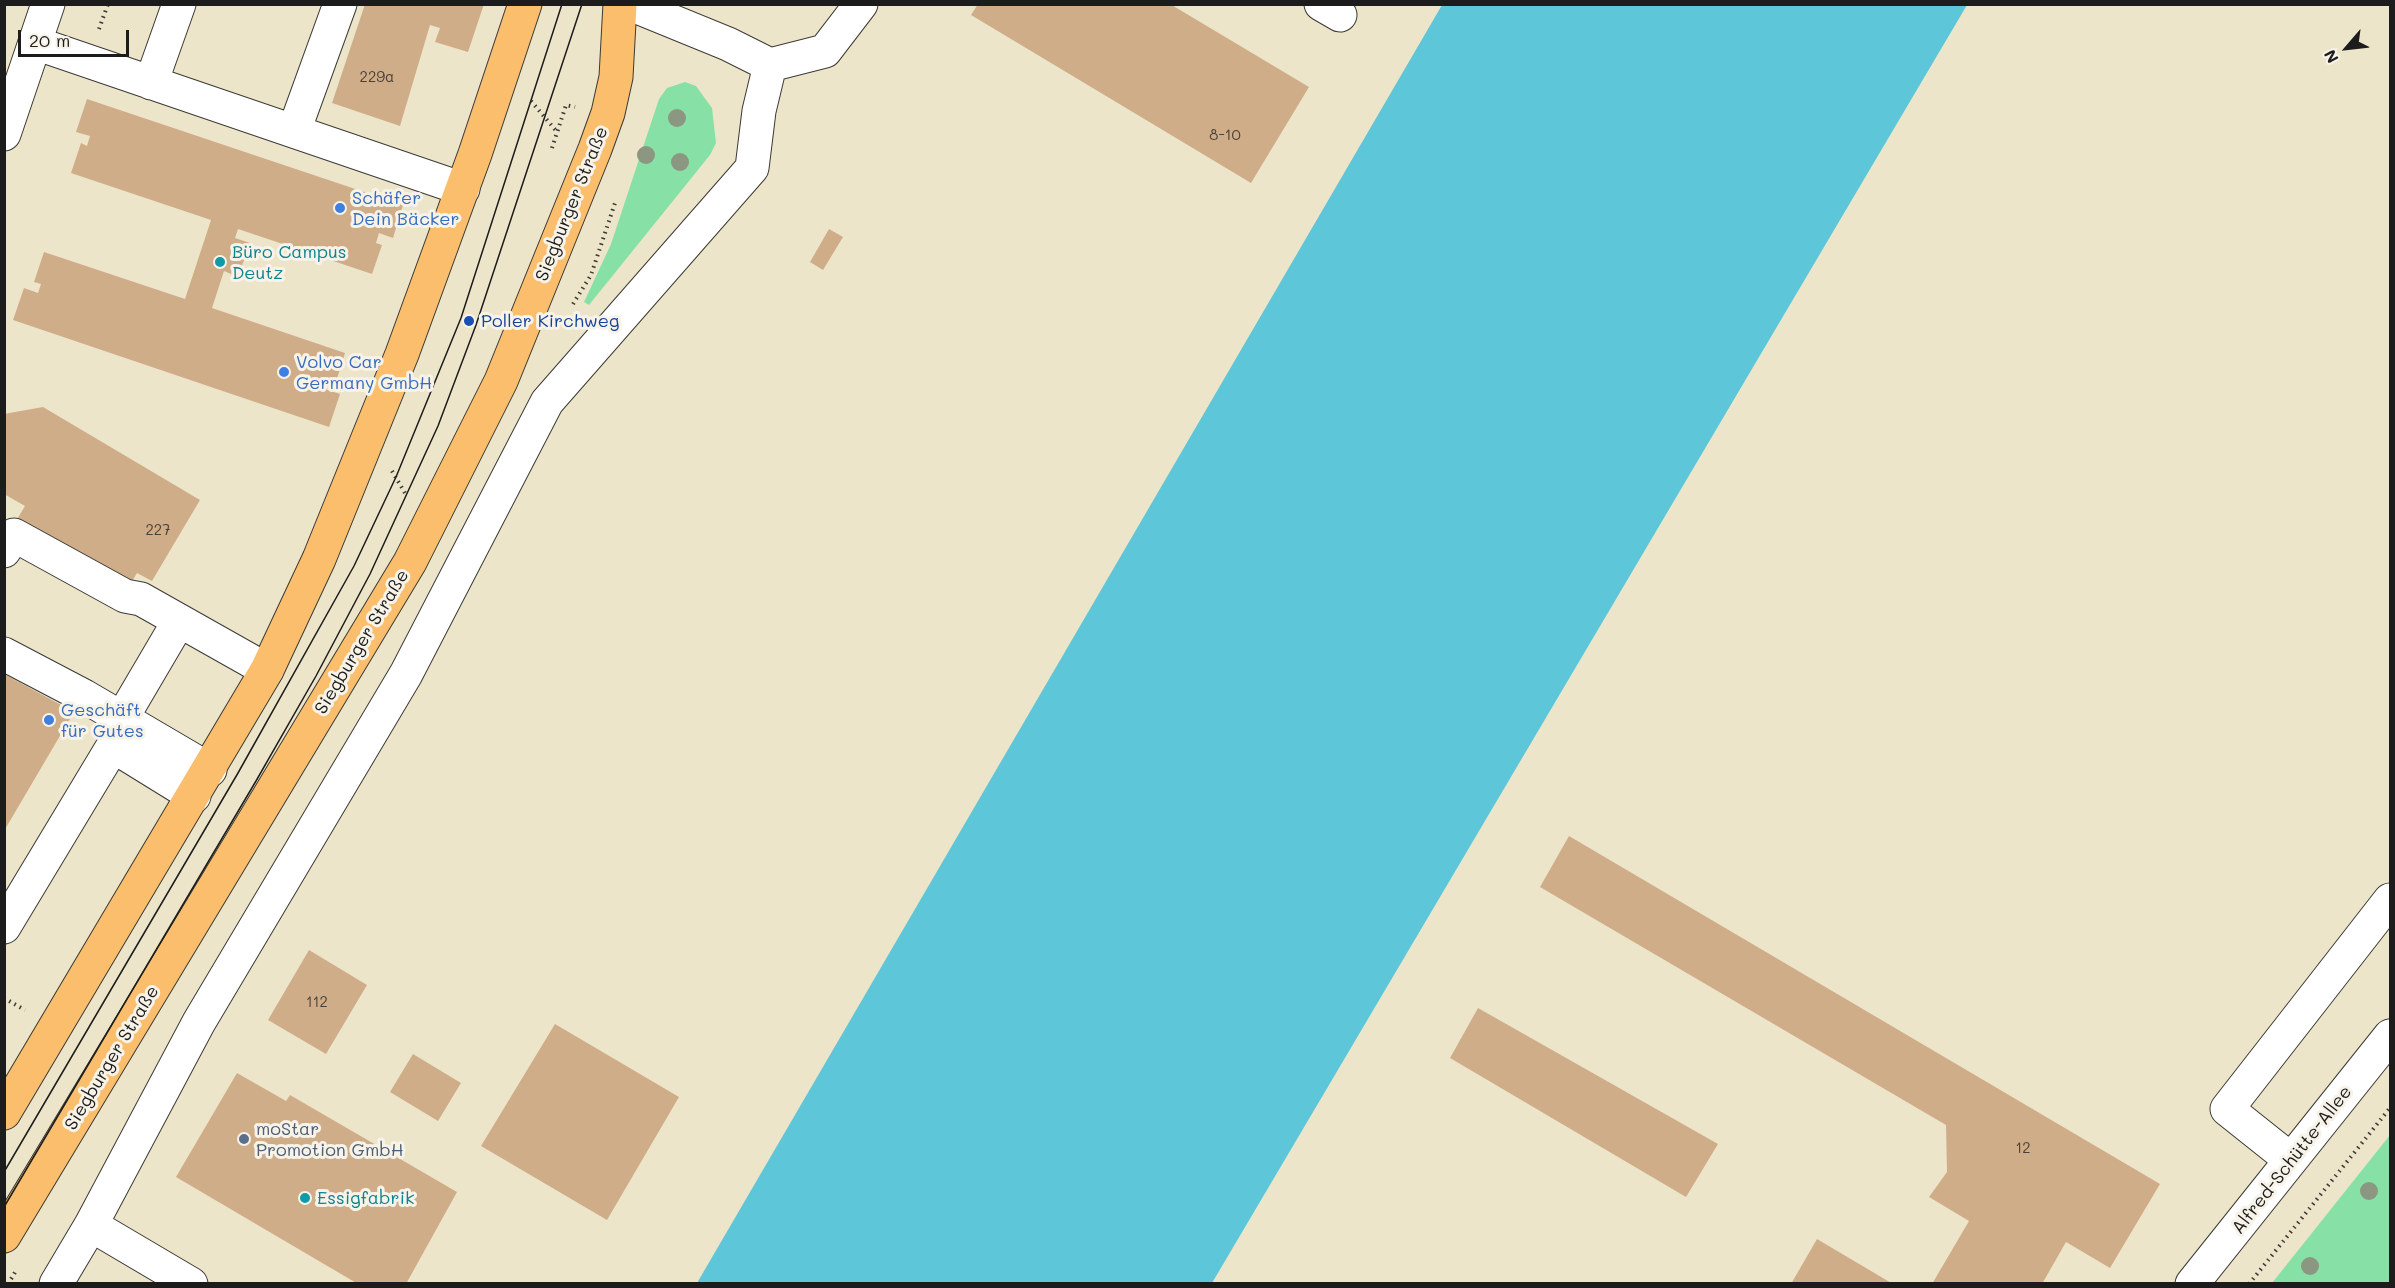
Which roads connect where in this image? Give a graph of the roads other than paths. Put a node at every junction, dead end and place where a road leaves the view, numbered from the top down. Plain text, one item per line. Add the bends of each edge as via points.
1 (48, 4) edge
2 (179, 4) edge
3 (340, 4) edge
4 (525, 4) edge
5 (620, 4) edge
6 (630, 4) edge
7 (861, 4) edge
8 (35, 43) junction
9 (770, 65) junction
10 (152, 83) junction
11 (294, 130) junction
12 (4, 134) edge
13 (462, 189) junction
14 (4, 551) edge
15 (179, 621) junction
16 (4, 654) edge
17 (267, 670) junction
18 (122, 718) junction
19 (202, 783) junction
20 (2391, 900) edge
21 (4, 927) edge
22 (2391, 1036) edge
23 (4, 1113) edge
24 (2291, 1160) junction
25 (91, 1226) junction
26 (4, 1236) edge
27 (56, 1284) edge
28 (191, 1284) edge
29 (2192, 1284) edge

1 - 8 street
2 - 10 street
3 - 11 street
4 - 13 main road
5 - 26 main road, Siegburger Straße via 616,77 608,113 501,381 410,562
6 - 9 street
7 - 9 street via 825,51
8 - 10 street
8 - 12 street
9 - 25 street via 752,168 547,402 406,674 199,1022
10 - 11 street
11 - 13 street
13 - 17 main road via 352,484
14 - 15 street via 14,535
15 - 17 street
15 - 18 street
16 - 18 street
17 - 19 main road
18 - 19 street
19 - 21 street via 113,746
19 - 23 main road
20 - 24 street via 2227,1109
22 - 24 street, Alfred-Schütte-Allee
24 - 29 street, Alfred-Schütte-Allee
25 - 27 street
25 - 28 street

